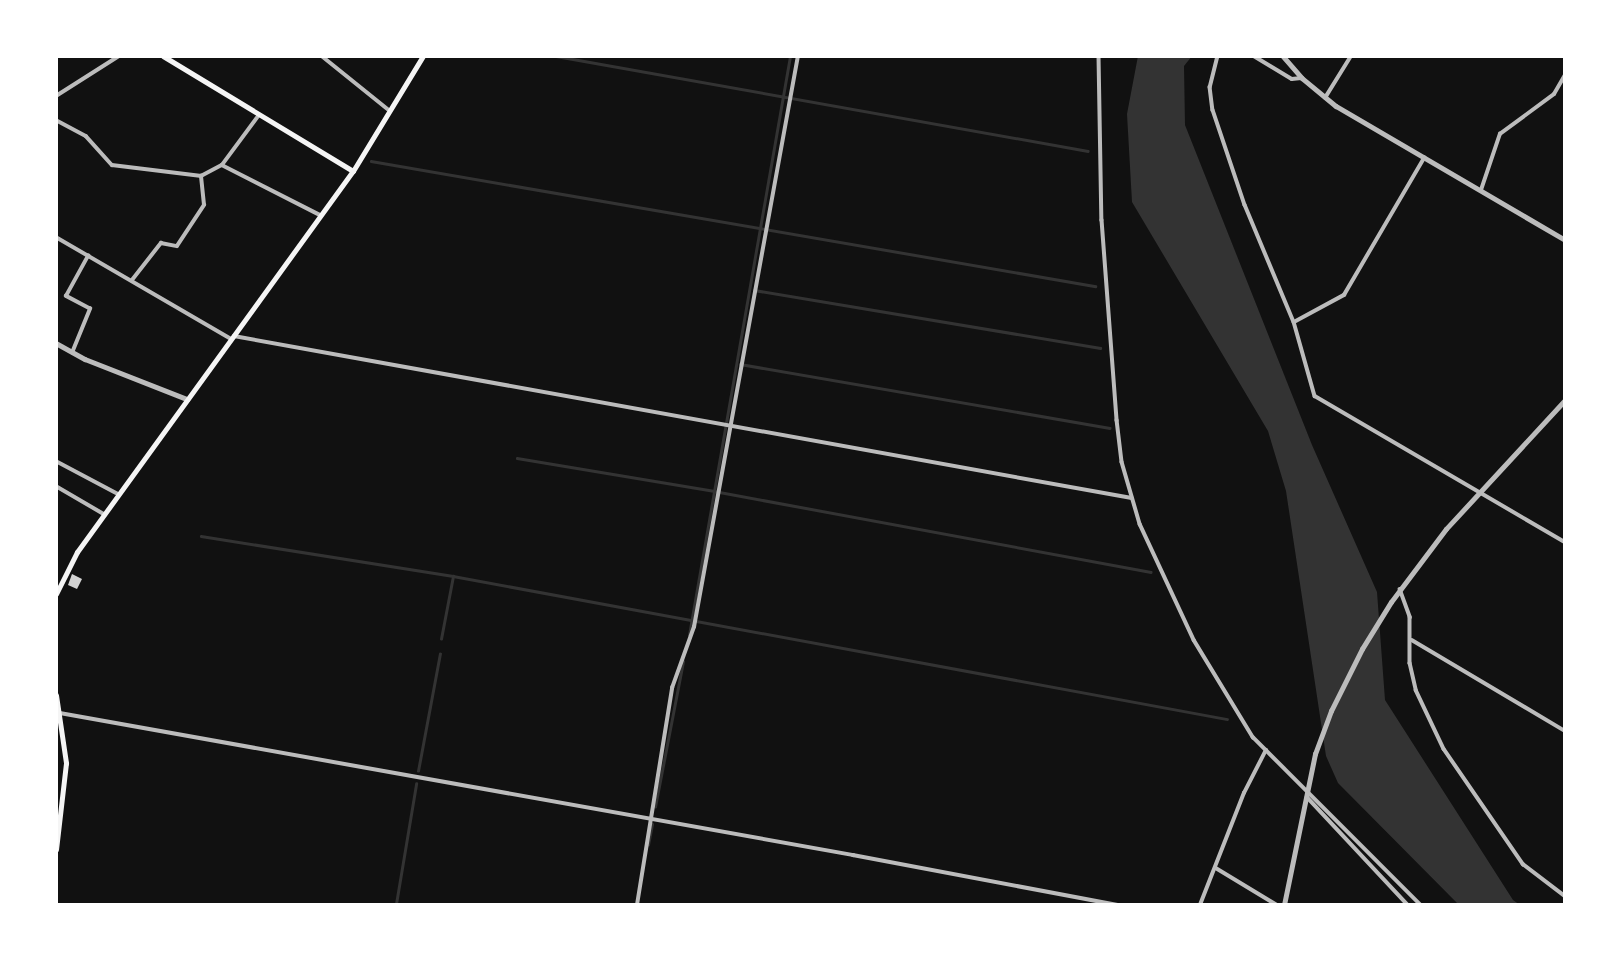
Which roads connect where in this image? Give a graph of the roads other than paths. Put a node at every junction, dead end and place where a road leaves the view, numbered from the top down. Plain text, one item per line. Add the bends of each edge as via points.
1 (118, 56) edge
2 (163, 56) edge
3 (322, 56) edge
4 (424, 56) edge
5 (798, 56) edge
6 (1099, 56) edge
7 (1219, 56) edge
8 (1254, 56) edge
9 (1283, 56) edge
10 (1351, 56) edge
11 (1565, 75) edge
12 (1302, 78) junction
13 (56, 96) edge
14 (1325, 98) junction
15 (391, 112) junction
16 (259, 115) junction
17 (56, 120) edge
18 (1424, 158) junction
19 (222, 165) junction
20 (353, 172) junction
21 (201, 176) junction
22 (1481, 191) junction
23 (321, 216) junction
24 (56, 237) edge
25 (1565, 240) edge
26 (88, 256) junction
27 (132, 280) junction
28 (1294, 322) junction
29 (232, 338) junction
30 (56, 343) edge
31 (72, 353) junction
32 (187, 399) junction
33 (1565, 400) edge
34 (733, 427) junction
35 (56, 461) edge
36 (56, 486) edge
37 (1479, 492) junction
38 (118, 494) junction
39 (1132, 498) junction
40 (104, 514) junction
41 (1565, 542) edge
42 (1401, 589) junction
43 (56, 594) edge
44 (1412, 640) junction
45 (56, 695) edge
46 (60, 713) junction
47 (1565, 731) edge
48 (1266, 750) junction
49 (1308, 790) junction
50 (1307, 797) junction
51 (651, 820) junction
52 (56, 846) edge
53 (1216, 867) junction
54 (1565, 896) edge
55 (637, 905) edge
56 (1117, 905) edge
57 (1200, 905) edge
58 (1277, 905) edge
59 (1284, 905) edge
60 (1408, 905) edge
61 (1421, 905) edge

1 - 13 street
2 - 16 main road
3 - 15 street
4 - 15 main road
5 - 34 street
6 - 39 street via 1102,220 1117,420
7 - 28 street via 1211,78 1213,110 1245,205
8 - 12 street via 1292,79
9 - 12 street
10 - 14 street
11 - 22 street via 1554,94 1500,134
12 - 14 street
14 - 18 street
15 - 20 main road
16 - 19 street
16 - 20 main road
17 - 21 street via 86,136 112,165
18 - 22 street
18 - 28 street via 1344,295
19 - 21 street
19 - 23 street
20 - 23 main road
21 - 27 street via 204,205 183,238 177,246 161,243
22 - 25 street
23 - 29 main road
24 - 26 street
26 - 27 street
26 - 31 street via 66,296 90,309
27 - 29 street
28 - 37 street via 1315,396
29 - 32 main road
29 - 34 street
30 - 31 street
31 - 32 street
32 - 38 main road
33 - 37 street
34 - 39 street
34 - 51 street via 694,627 672,688
35 - 38 street
36 - 40 street
37 - 41 street
37 - 42 street
38 - 40 main road
39 - 48 street via 1194,640 1250,733
40 - 43 main road via 69,564
42 - 44 street
42 - 49 street via 1342,687 1315,754
44 - 47 street
44 - 54 street via 1410,663 1416,690 1444,749 1523,864
45 - 46 main road
46 - 51 street
46 - 52 main road via 66,763
48 - 49 street
48 - 53 street
49 - 50 street
49 - 61 street
50 - 59 street
50 - 60 street
51 - 55 street
51 - 56 street
53 - 57 street
53 - 58 street

